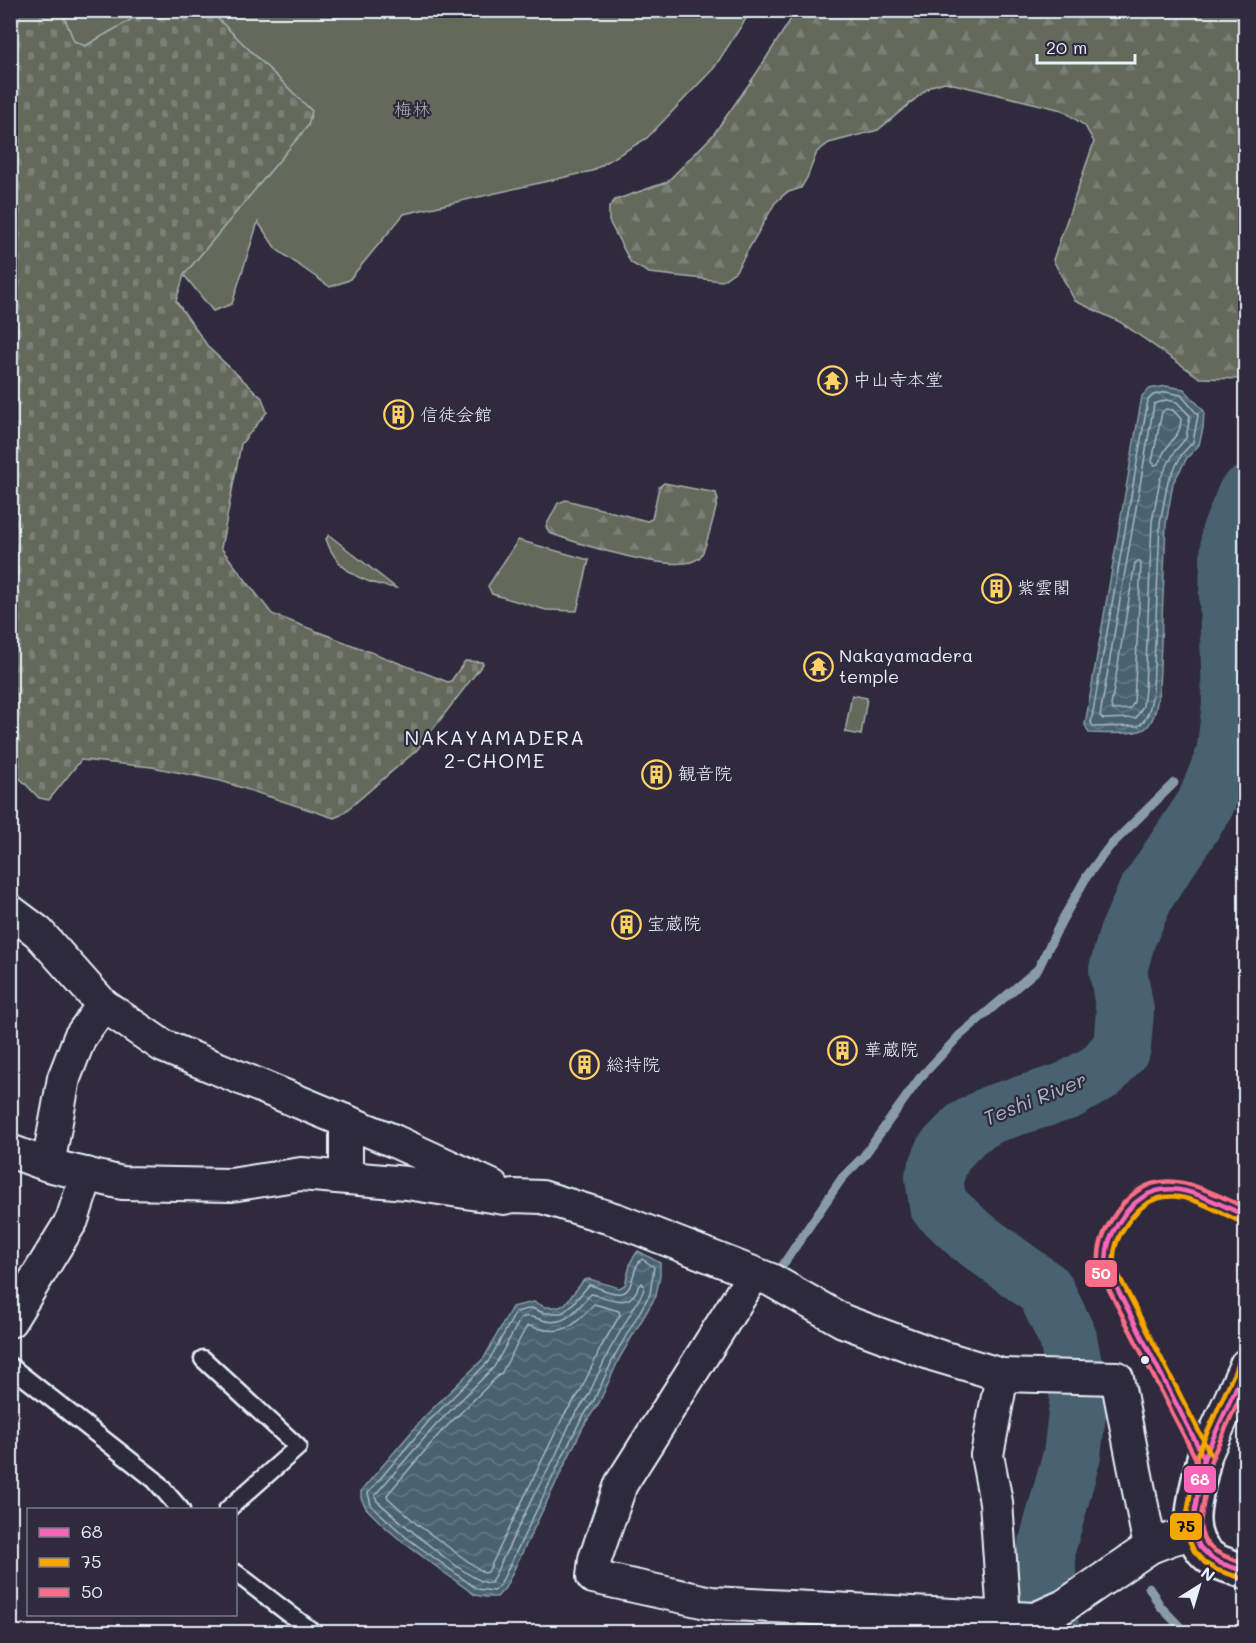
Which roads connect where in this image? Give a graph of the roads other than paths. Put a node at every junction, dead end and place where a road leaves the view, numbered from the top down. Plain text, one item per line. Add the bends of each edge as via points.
1 (10, 911) edge
2 (103, 1005) junction
3 (346, 1121) junction
4 (10, 1151) edge
5 (48, 1165) junction
6 (87, 1174) junction
7 (346, 1177) junction
8 (513, 1196) junction
9 (1245, 1215) edge
10 (754, 1274) junction
11 (10, 1321) edge
12 (203, 1359) dead end
13 (1245, 1365) edge
14 (10, 1366) edge
15 (1002, 1375) junction
16 (1204, 1458) junction
17 (180, 1508) edge
18 (228, 1508) edge
19 (1193, 1533) junction
20 (1150, 1547) junction
21 (1245, 1572) edge
22 (237, 1574) edge
23 (1004, 1617) junction
24 (314, 1632) edge

1 - 2 street via 38,932
2 - 3 street via 163,1046
2 - 5 street via 80,1037 64,1078
3 - 7 street
3 - 8 street
4 - 5 street
5 - 6 street
6 - 7 street via 122,1183 231,1185 301,1174
6 - 11 street via 72,1220
7 - 8 street via 504,1198
8 - 10 street via 542,1197 617,1220
9 - 16 lane via 1189,1192 1150,1190 1129,1204 1105,1254 1108,1271
10 - 15 street via 843,1321
10 - 23 street via 621,1484 595,1558 593,1577 711,1603
12 - 18 lane via 298,1447
13 - 16 street
14 - 17 lane via 155,1480
15 - 20 street via 1117,1378
15 - 23 street via 987,1455 996,1502
16 - 19 street
19 - 20 street
19 - 21 street via 1210,1557
20 - 23 street via 1064,1606 1035,1619
22 - 24 lane

